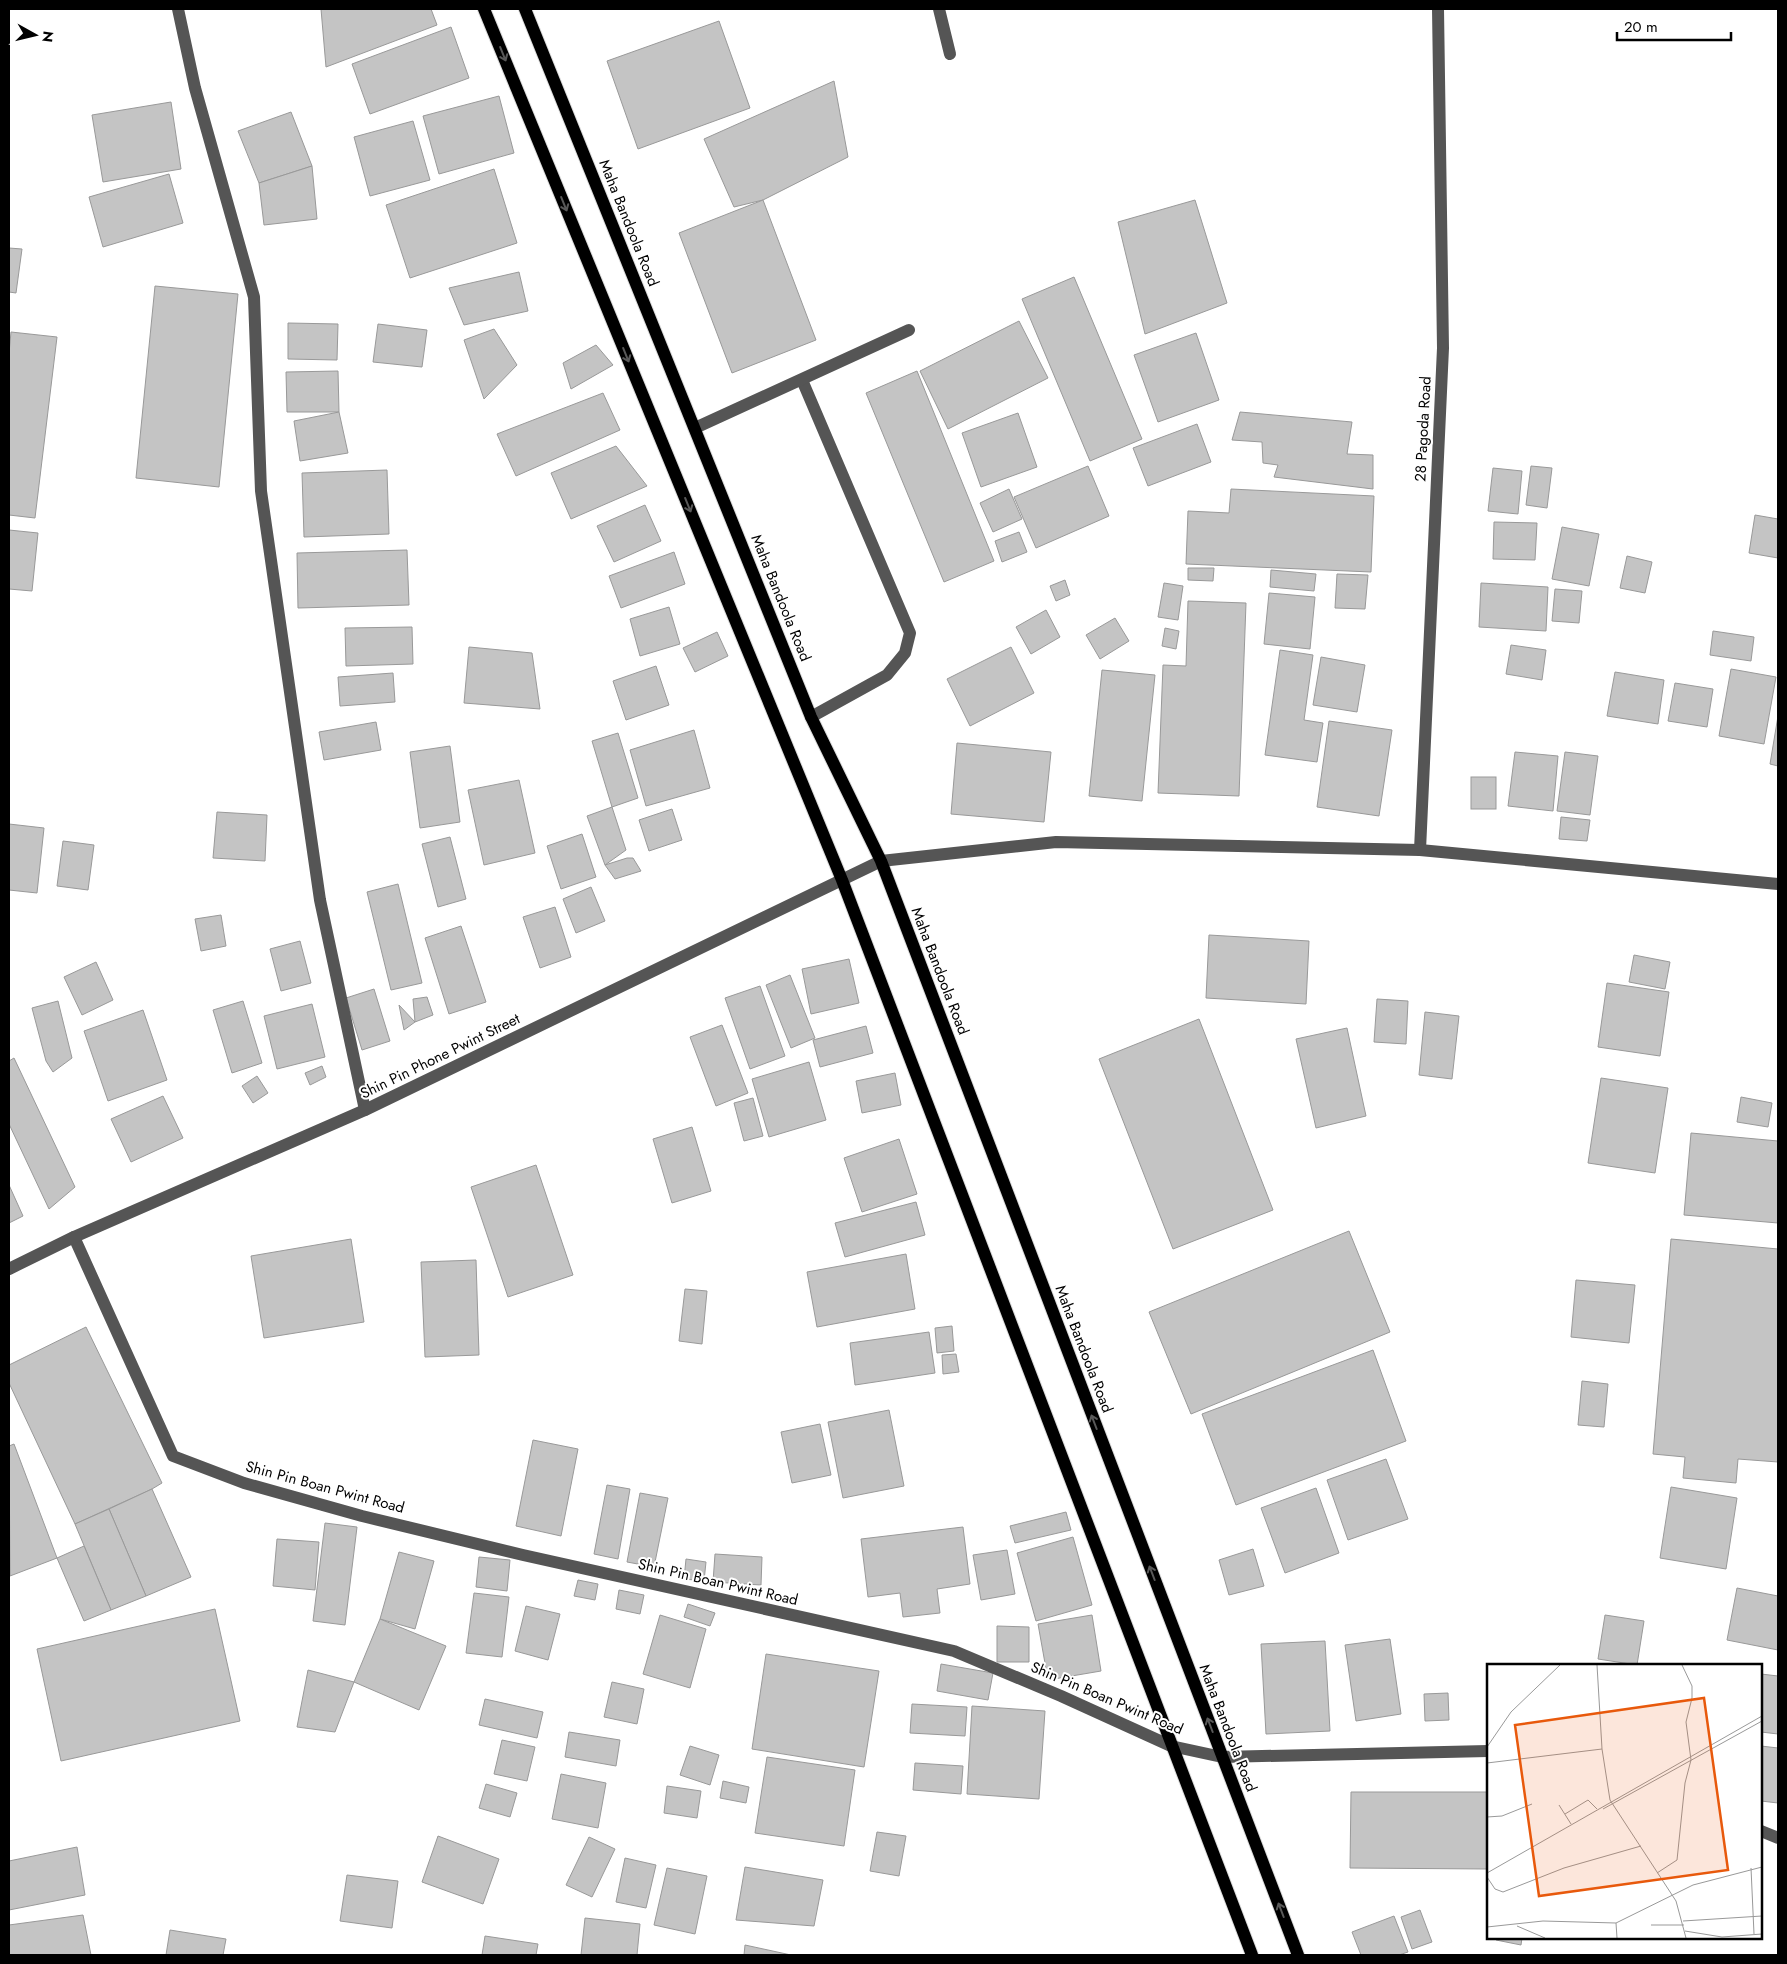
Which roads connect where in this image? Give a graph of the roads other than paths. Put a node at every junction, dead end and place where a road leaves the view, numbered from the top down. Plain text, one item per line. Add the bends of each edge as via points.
1 (178, 9) edge
2 (484, 9) edge
3 (525, 9) edge
4 (939, 9) edge
5 (1438, 9) edge
6 (950, 54) dead end
7 (910, 330) dead end
8 (802, 380) junction
9 (695, 428) junction
10 (811, 717) junction
11 (1420, 850) junction
12 (881, 861) junction
13 (842, 880) junction
14 (1778, 884) edge
15 (366, 1110) junction
16 (74, 1237) junction
17 (9, 1269) edge
18 (1171, 1746) junction
19 (1487, 1750) edge
20 (1222, 1757) junction
21 (1762, 1832) edge
22 (1778, 1838) edge
23 (1252, 1955) edge
24 (1298, 1955) edge

1 - 15 street via 195,88 254,297 261,491 320,900
2 -> 13 main road
3 - 9 main road, Maha Bandoola Road
4 - 6 street
5 - 11 street, 28 Pagoda Road via 1443,348
7 - 8 street
8 - 9 street
8 - 10 street via 910,632 905,653 887,675
9 - 10 main road, Maha Bandoola Road
10 - 12 main road, Maha Bandoola Road
11 - 12 street, Shin Pin Phone Pwint Street via 1056,842
11 - 14 street, Shin Pin Phone Pwint Street
12 - 13 street, Shin Pin Phone Pwint Street
20 -> 12 main road, Maha Bandoola Road
13 - 15 street, Shin Pin Phone Pwint Street
13 - 18 main road
15 - 16 street, Shin Pin Phone Pwint Street
16 - 17 street, Shin Pin Phone Pwint Street
16 - 18 street, Shin Pin Boan Pwint Road via 173,1456 244,1483 362,1516 523,1556 954,1651
18 - 20 street, Shin Pin Boan Pwint Road
18 - 23 main road
19 - 20 street, Shin Pin Boan Pwint Road
24 -> 20 main road, Maha Bandoola Road
21 - 22 street

